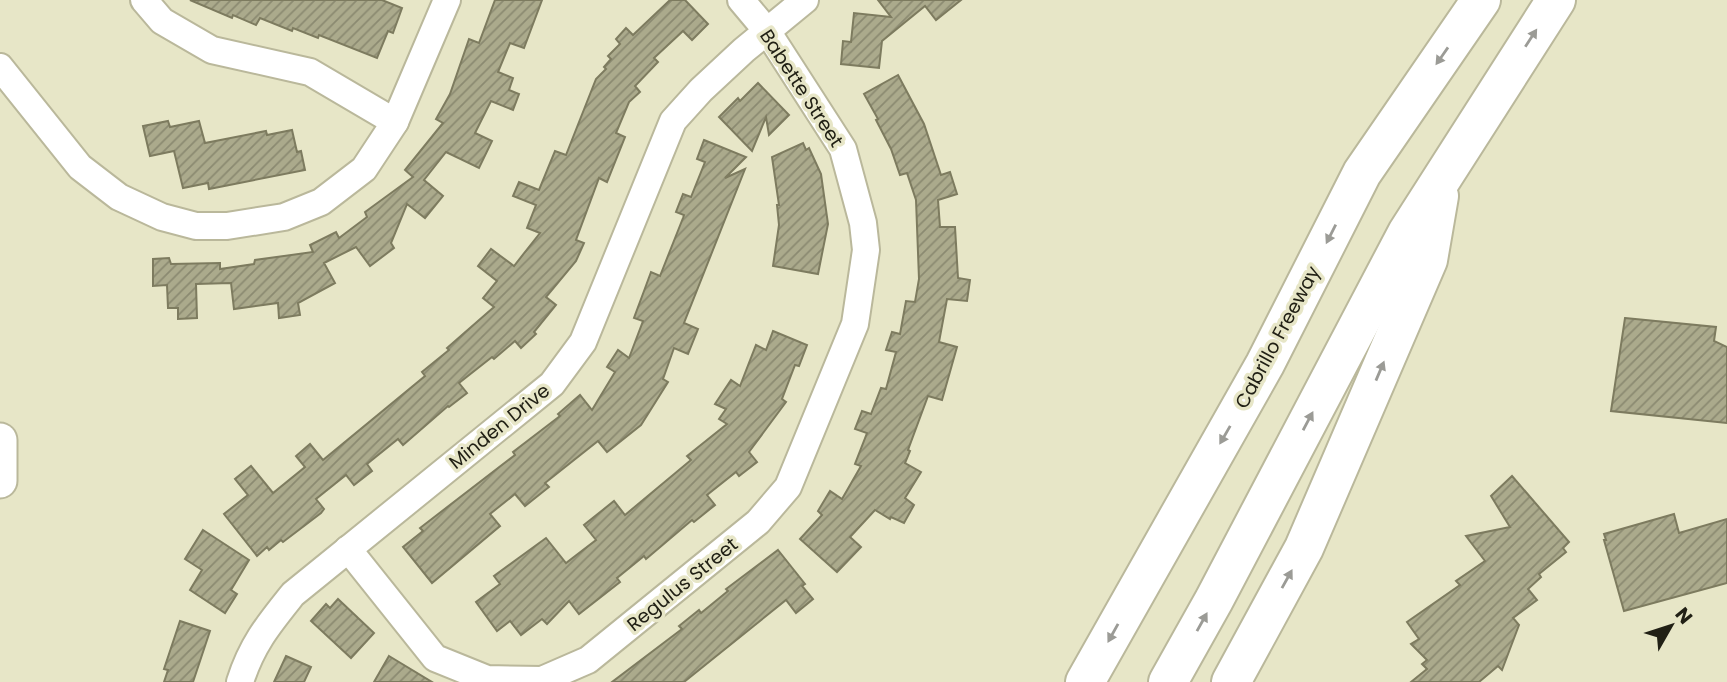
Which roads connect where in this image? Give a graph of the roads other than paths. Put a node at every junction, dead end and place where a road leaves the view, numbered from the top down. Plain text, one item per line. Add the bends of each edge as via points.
1 (144, 0) edge
2 (447, 0) edge
3 (741, 0) edge
4 (805, 0) edge
5 (1481, 0) edge
6 (1556, 0) edge
7 (767, 31) junction
8 (0, 67) edge
9 (395, 122) junction
10 (1443, 174) junction
11 (863, 223) joint
12 (0, 440) edge
13 (0, 481) edge
14 (348, 549) junction
15 (240, 682) edge
16 (1085, 682) edge
17 (1168, 682) edge
18 (1231, 682) edge

1 - 9 street via 162,21 212,50 310,72
2 - 9 street
3 - 7 street, Babette Street
4 - 7 street, Minden Drive
5 -> 16 highway, Cabrillo Freeway via 1362,173 1265,364
10 -> 6 highway
7 - 11 street, Babette Street via 843,149
7 - 14 street, Minden Drive via 673,121 583,342 552,384
8 - 9 street via 80,167 119,197 162,217 196,226 284,217 321,202 364,169
17 -> 10 highway via 1407,233
18 -> 10 highway via 1304,548 1428,260
11 - 14 street, Regulus Street via 866,250 855,324 788,486 758,522 588,660 542,680 487,679 435,659
12 - 13 main road
14 - 15 street, Minden Drive via 293,594 261,635

